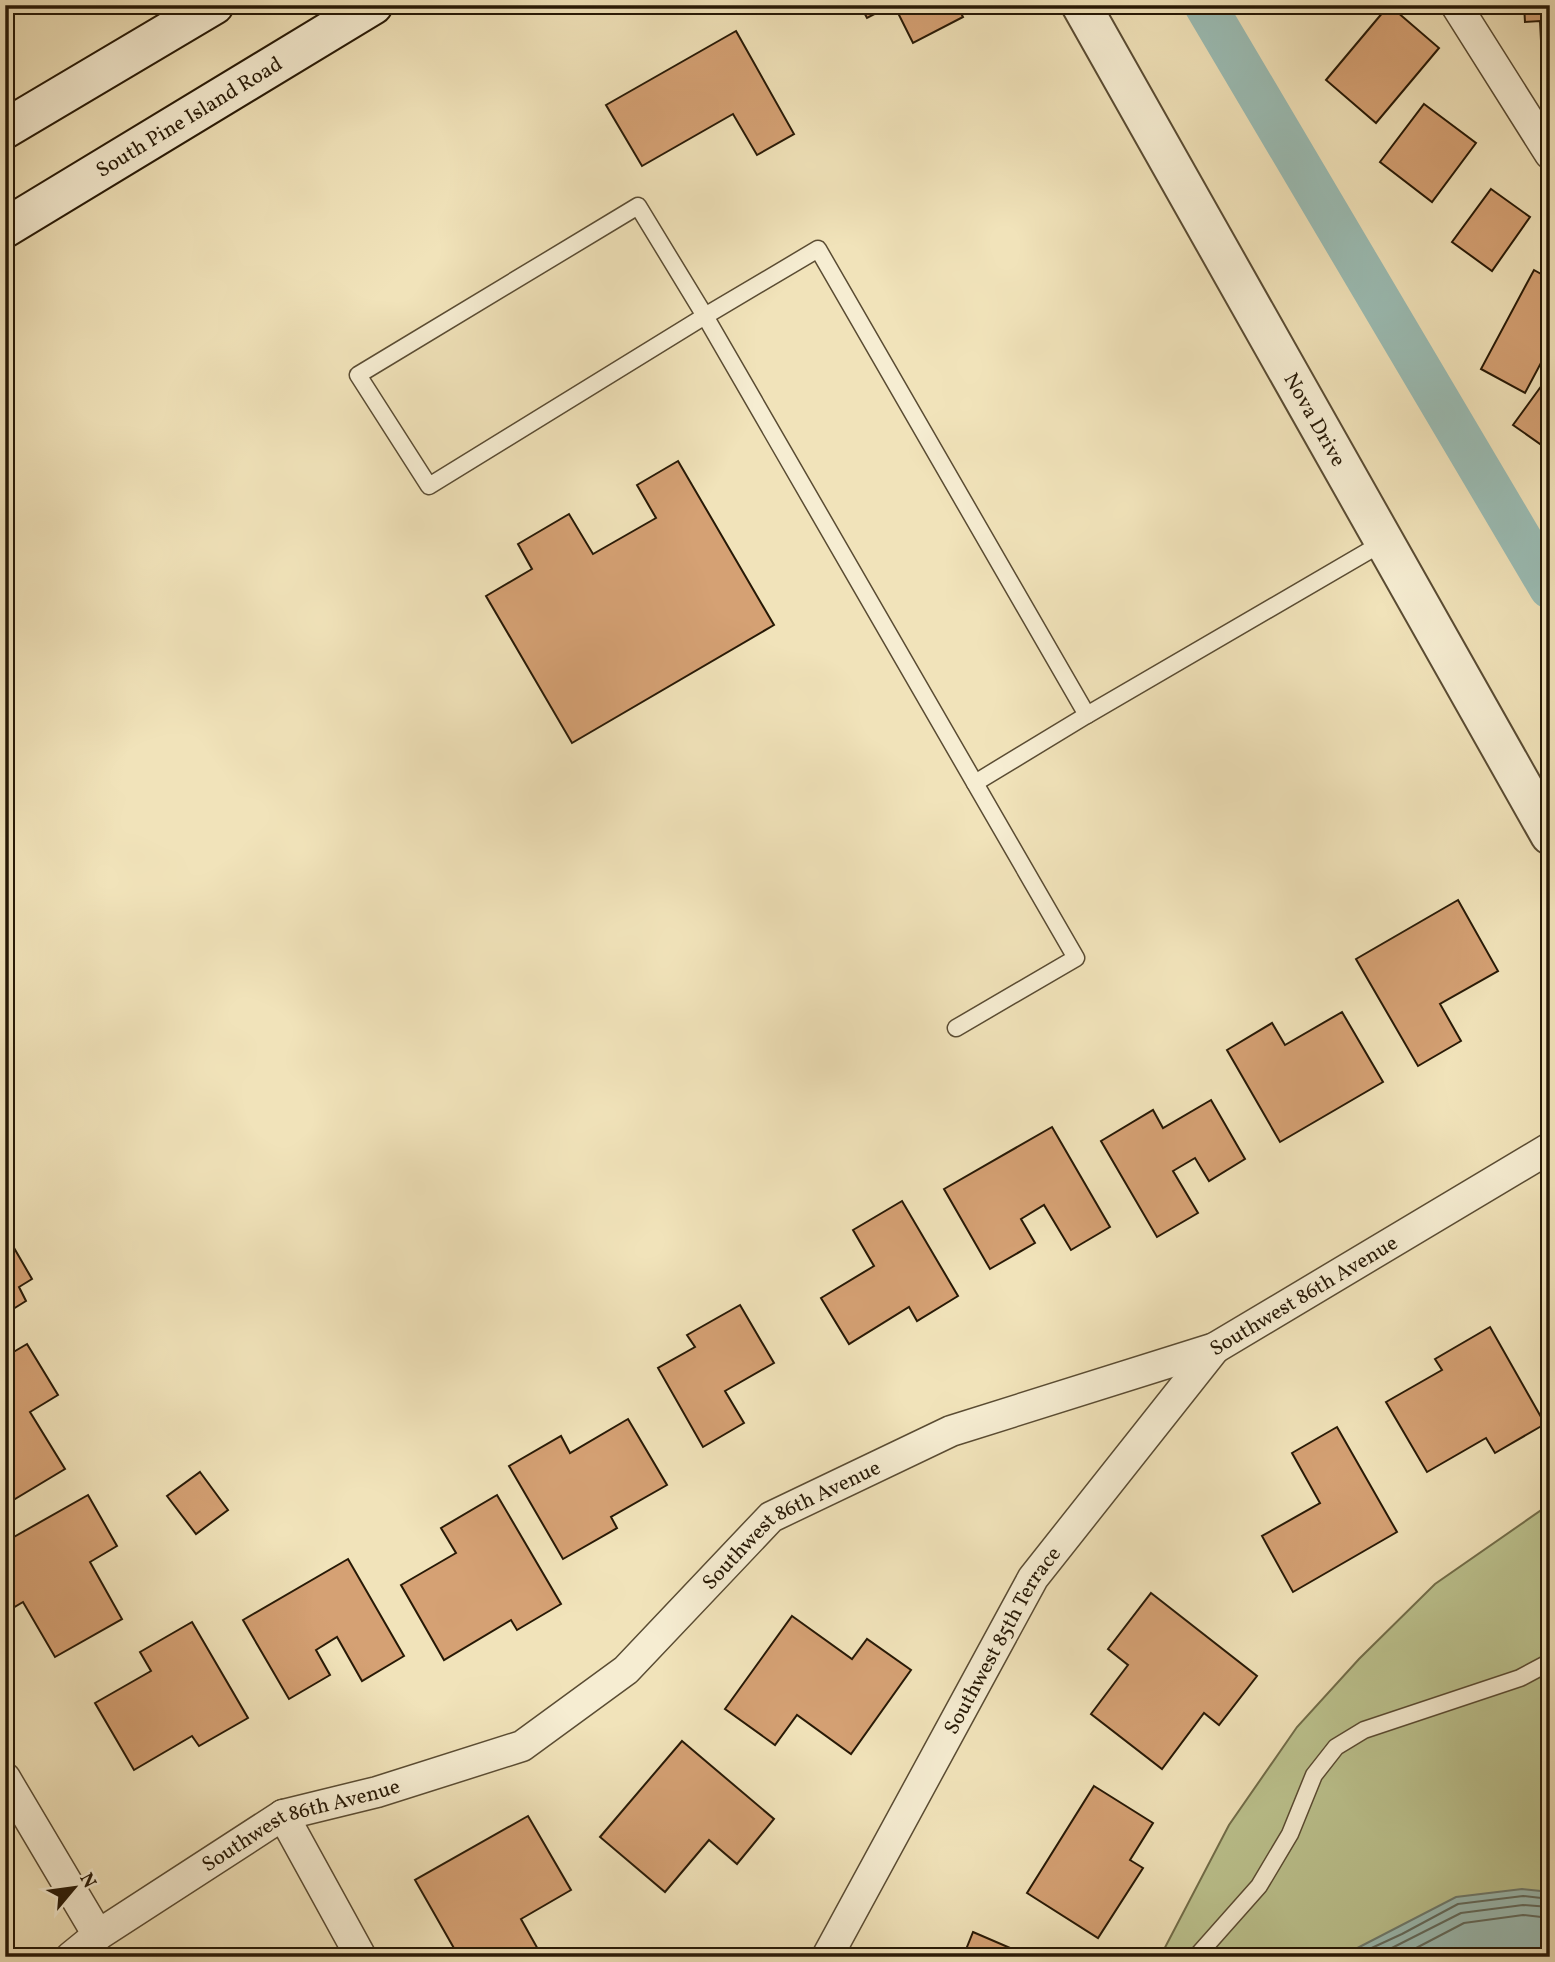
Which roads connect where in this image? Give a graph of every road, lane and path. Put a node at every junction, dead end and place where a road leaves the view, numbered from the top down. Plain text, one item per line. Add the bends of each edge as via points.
1 (214, 5) edge
2 (373, 5) edge
3 (1080, 5) edge
4 (1456, 5) edge
5 (5, 129) edge
6 (1548, 147) edge
7 (5, 228) edge
8 (705, 316) junction
9 (1384, 542) junction
10 (1087, 715) junction
11 (975, 783) junction
12 (1550, 835) edge
13 (956, 1028) dead end
14 (1550, 1147) edge
15 (1215, 1348) junction
16 (1550, 1662) edge
17 (5, 1778) edge
18 (283, 1815) junction
19 (98, 1935) junction
20 (71, 1957) edge
21 (361, 1957) edge
22 (827, 1957) edge
23 (1196, 1957) edge

1 - 5 street
2 - 7 street, South Pine Island Road
3 - 9 street, Nova Drive
4 - 6 street
8 - 8 lane via 638,206 358,375 429,486
8 - 10 lane via 818,249
8 - 11 lane
9 - 10 lane
9 - 12 street, Nova Drive
10 - 11 lane
11 - 13 lane via 1076,958
14 - 15 street, Southwest 86th Avenue
15 - 18 street, Southwest 86th Avenue via 951,1431 771,1517 626,1670 522,1746 377,1792
15 - 22 street, Southwest 85th Terrace via 1033,1578
16 - 23 lane via 1520,1678 1364,1730 1336,1747 1314,1775 1290,1834 1259,1886
17 - 19 street
18 - 19 street, Southwest 86th Avenue
18 - 21 street
19 - 20 street, Southwest 86th Avenue

